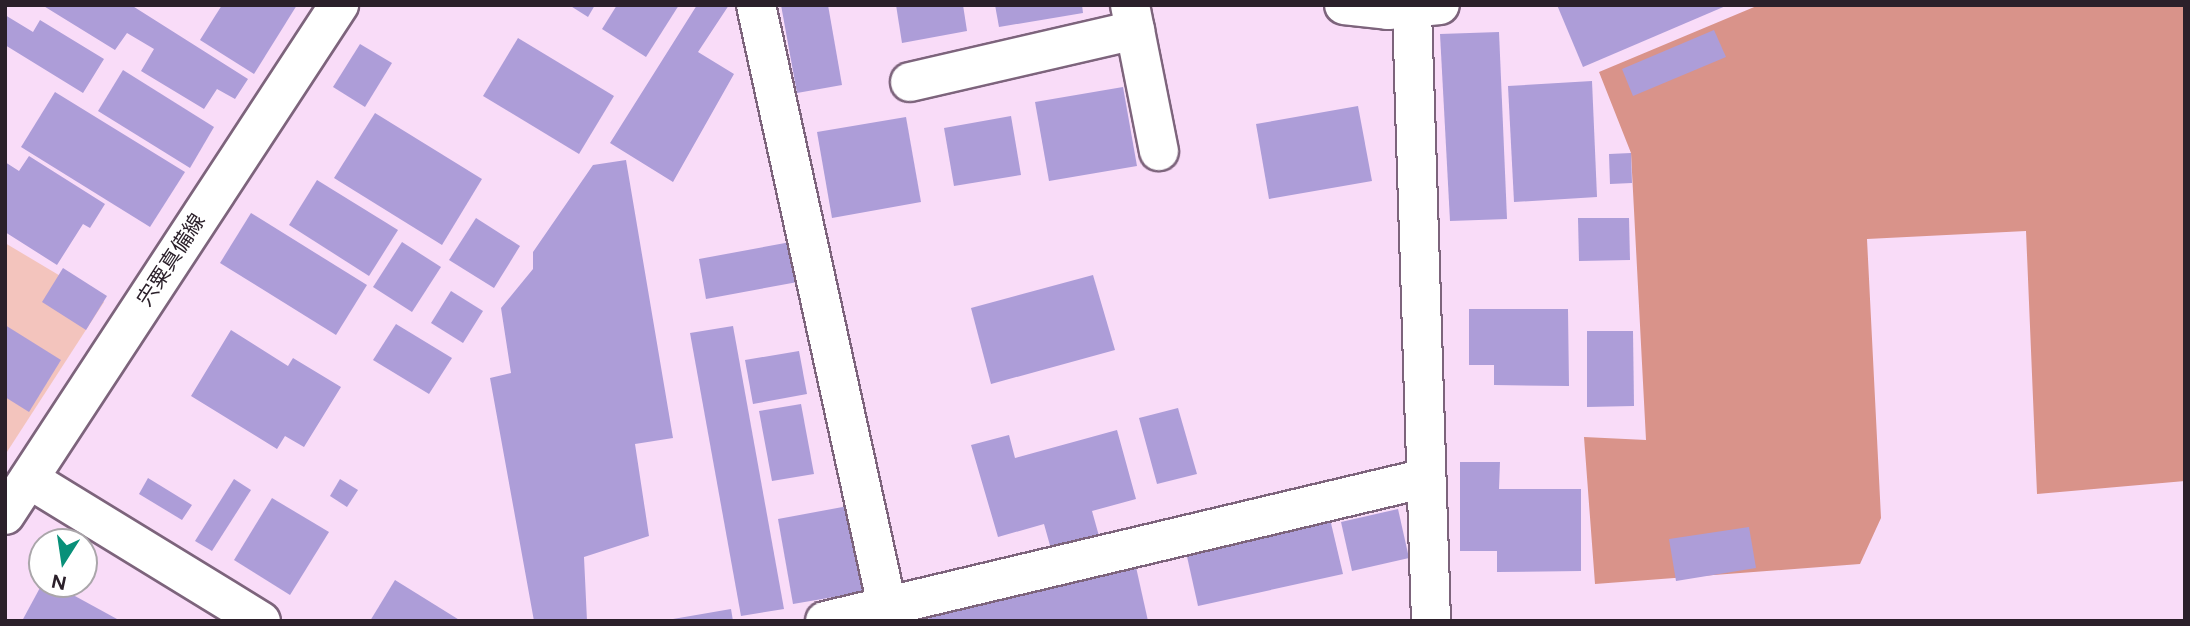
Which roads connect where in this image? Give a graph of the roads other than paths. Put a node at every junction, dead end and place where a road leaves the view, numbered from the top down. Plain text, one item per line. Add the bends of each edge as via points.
1 (339, 5) edge
2 (756, 5) edge
3 (1344, 5) edge
4 (1406, 8) edge
5 (1132, 18) edge
6 (909, 82) dead end
7 (1159, 150) dead end
8 (1426, 478) junction
9 (29, 479) junction
10 (5, 515) edge
11 (896, 610) edge
12 (261, 621) edge
13 (825, 621) edge
14 (1431, 621) edge

1 - 9 street, 宍粟真備線
2 - 11 street
3 - 4 street
4 - 8 street
5 - 6 street
5 - 7 street
8 - 11 street
8 - 14 street
9 - 10 street, 宍粟真備線
9 - 12 street
11 - 13 street

